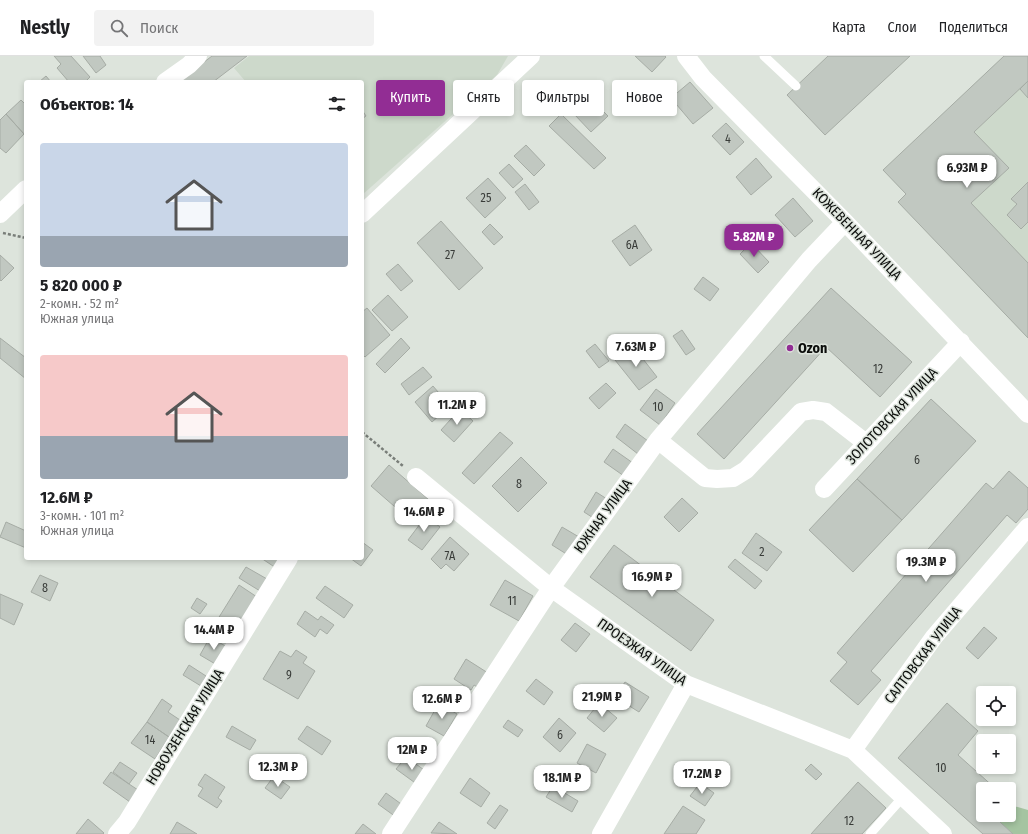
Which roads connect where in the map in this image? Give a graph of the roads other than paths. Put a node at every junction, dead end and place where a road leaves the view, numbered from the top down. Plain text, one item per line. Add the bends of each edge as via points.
1 (198, 56) edge
2 (531, 56) edge
3 (686, 56) edge
4 (764, 56) edge
5 (168, 80) edge
6 (796, 86) dead end
7 (24, 191) edge
8 (364, 212) edge
9 (0, 214) edge
10 (845, 222) junction
11 (961, 342) junction
12 (1028, 414) edge
13 (658, 440) junction
14 (866, 443) junction
15 (416, 477) road end
16 (824, 489) dead end
17 (1028, 527) edge
18 (288, 560) edge
19 (551, 588) junction
20 (686, 684) junction
21 (853, 750) junction
22 (903, 797) junction
23 (117, 834) edge
24 (391, 834) edge
25 (602, 834) edge
26 (870, 834) edge
27 (942, 834) edge

1 - 5 street
2 - 8 street
3 - 10 street, КОЖЕВЕННАЯ УЛИЦА via 703,78
4 - 6 lane
7 - 9 street
10 - 11 street, КОЖЕВЕННАЯ УЛИЦА
10 - 13 street, ЮЖНАЯ УЛИЦА
11 - 12 street, КОЖЕВЕННАЯ УЛИЦА
11 - 14 street, ЗОЛОТОВСКАЯ УЛИЦА
13 - 14 street via 706,478 717,479 733,478 746,470 801,412 826,412
13 - 19 street, ЮЖНАЯ УЛИЦА
14 - 16 street, ЗОЛОТОВСКАЯ УЛИЦА
15 - 19 street, ПРОЕЗЖАЯ УЛИЦА
17 - 21 street, САЛТОВСКАЯ УЛИЦА via 934,637
18 - 23 street, НОВОУЗЕНСКАЯ УЛИЦА
19 - 20 street, ПРОЕЗЖАЯ УЛИЦА
19 - 24 street, ЮЖНАЯ УЛИЦА
20 - 21 street, ПРОЕЗЖАЯ УЛИЦА
20 - 25 street
21 - 22 street, ПРОЕЗЖАЯ УЛИЦА
22 - 26 lane
22 - 27 street, ПРОЕЗЖАЯ УЛИЦА

